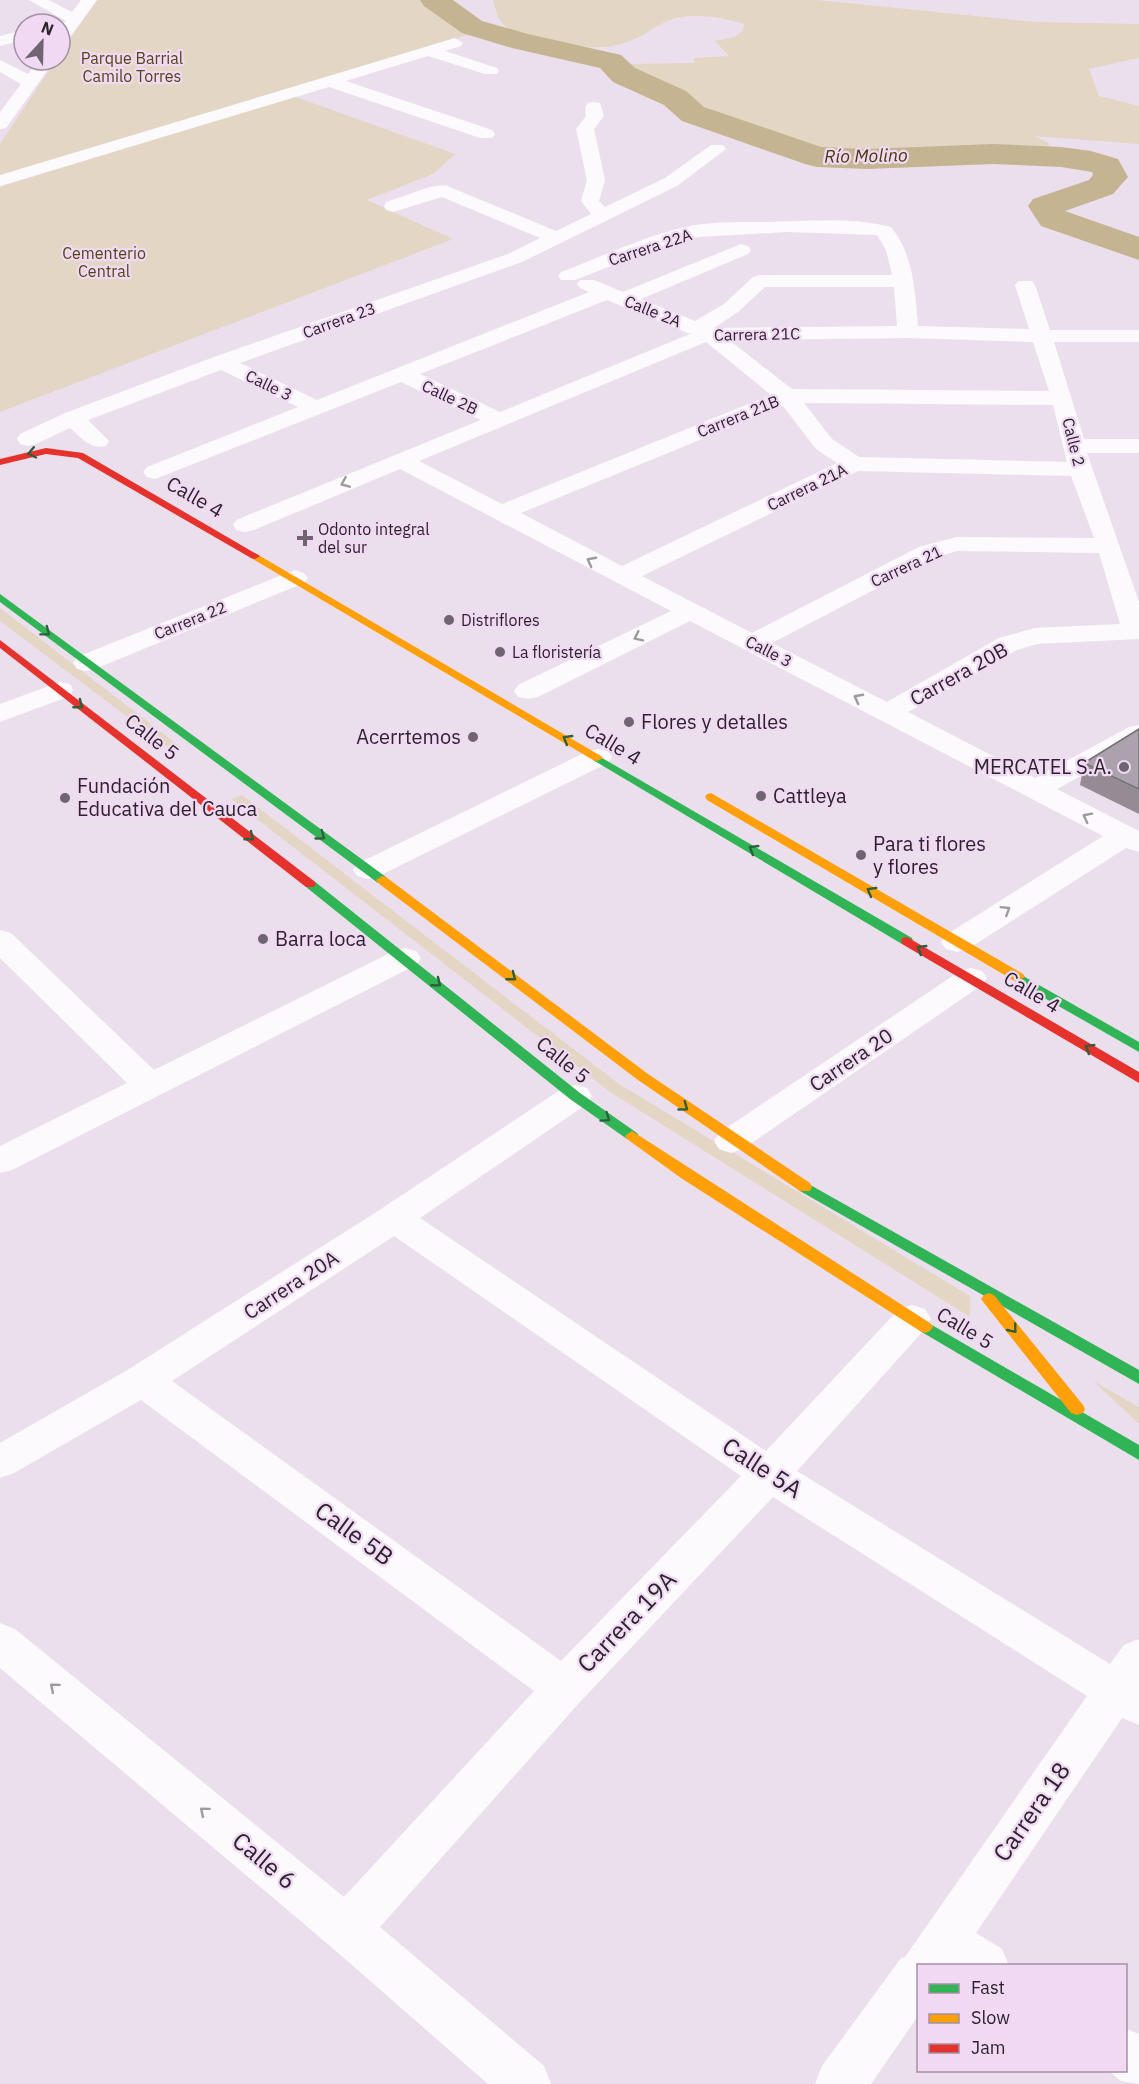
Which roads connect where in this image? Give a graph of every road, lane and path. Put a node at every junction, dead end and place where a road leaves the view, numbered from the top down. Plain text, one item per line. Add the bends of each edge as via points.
1 (37, 0) edge
2 (89, 0) edge
3 (52, 12) edge
4 (72, 19) edge
5 (455, 43) dead end
6 (428, 51) junction
7 (0, 65) edge
8 (39, 72) edge
9 (470, 79) dead end
10 (332, 82) junction
11 (32, 83) junction
12 (594, 107) dead end
13 (0, 124) edge
14 (486, 134) dead end
15 (717, 149) dead end
16 (0, 181) edge
17 (492, 190) dead end
18 (452, 192) junction
19 (393, 206) dead end
20 (602, 216) junction
21 (685, 232) junction
22 (556, 238) junction
23 (741, 250) junction
24 (515, 258) junction
25 (568, 276) junction
26 (760, 280) junction
27 (904, 281) junction
28 (1025, 285) dead end
29 (615, 296) junction
30 (702, 332) junction
31 (908, 332) junction
32 (1042, 336) junction
33 (1139, 336) edge
34 (222, 362) junction
35 (401, 374) junction
36 (787, 396) junction
37 (1062, 398) junction
38 (316, 408) junction
39 (500, 420) junction
40 (69, 430) junction
41 (20, 441) dead end
42 (106, 444) dead end
43 (1139, 446) edge
44 (1078, 458) junction
45 (399, 460) junction
46 (0, 462) edge
47 (854, 464) junction
48 (150, 469) joint
49 (175, 484) dead end
50 (501, 513) junction
51 (245, 525) dead end
52 (1109, 546) junction
53 (621, 576) junction
54 (295, 578) junction
55 (0, 597) edge
56 (347, 608) junction
57 (690, 611) junction
58 (391, 618) dead end
59 (1137, 631) edge
60 (0, 643) edge
61 (752, 643) junction
62 (86, 663) junction
63 (60, 690) junction
64 (528, 691) dead end
65 (887, 713) junction
66 (0, 714) edge
67 (1139, 733) edge
68 (123, 739) junction
69 (155, 748) dead end
70 (598, 757) junction
71 (199, 760) dead end
72 (232, 770) junction
73 (1034, 790) junction
74 (702, 792) dead end
75 (1132, 839) edge
76 (368, 870) junction
77 (0, 940) edge
78 (957, 942) junction
79 (405, 958) junction
80 (971, 978) junction
81 (1116, 1035) junction
82 (1139, 1048) edge
83 (1134, 1075) edge
84 (151, 1087) junction
85 (576, 1096) junction
86 (731, 1142) junction
87 (0, 1161) edge
88 (394, 1218) junction
89 (977, 1284) junction
90 (912, 1319) junction
91 (1139, 1378) edge
92 (143, 1380) junction
93 (1089, 1425) junction
94 (1139, 1453) edge
95 (0, 1462) edge
96 (769, 1474) junction
97 (0, 1642) edge
98 (1131, 1685) edge
99 (564, 1688) junction
100 (346, 1929) junction
101 (929, 1960) edge
102 (975, 1964) edge
103 (917, 1977) edge
104 (526, 2084) edge
105 (840, 2084) edge

1 - 3 street
2 - 4 street
5 - 6 street
6 - 9 street via 491,71
6 - 10 street
7 - 11 street
8 - 11 street
10 - 14 street
10 - 16 street
11 - 13 street
12 - 20 street via 596,116 585,129 596,180 590,201
15 - 20 street, Carrera 23 via 671,182
17 - 18 street
18 - 19 street via 437,191
18 - 22 street
20 - 22 street, Carrera 23
21 - 23 street
21 - 25 street, Carrera 22A
21 - 27 street, Carrera 22A via 734,228 882,230 890,237
22 - 24 street, Carrera 23
23 - 26 street
23 - 29 street
24 - 25 street, Calle 2A
24 - 34 street, Carrera 23
25 - 29 street, Calle 2A
26 - 27 street
26 - 30 street
27 - 31 street
28 - 32 street, Calle 2
29 - 30 street, Calle 2A
29 - 35 street
30 - 31 street, Carrera 21C
30 - 36 street, Calle 2A
30 - 39 street, Carrera 21C
31 - 32 street, Carrera 21C
32 - 33 street, Carrera 21C
32 - 37 street, Calle 2
34 - 38 street, Calle 3
34 - 40 street, Carrera 23
35 - 38 street
35 - 39 street, Calle 2B
36 - 37 street, Carrera 21B
36 - 47 street, Calle 2A via 824,444
36 - 50 street, Carrera 21B
37 - 44 street, Calle 2
38 - 48 street
39 - 45 street, Carrera 21C
40 - 41 street, Carrera 23
40 - 42 street
43 - 44 street, Carrera 21A
44 - 47 street, Carrera 21A
44 - 52 street, Calle 2
45 - 50 street, Calle 3
45 -> 51 street, Carrera 21C
54 -> 46 main road, Calle 4 via 80,453 37,451
47 - 53 street, Carrera 21A
48 - 49 main road, Calle 4
53 -> 50 street, Calle 3
52 - 59 street, Calle 2
52 - 61 street, Carrera 21 via 956,544 928,552
53 - 57 street, Calle 3
54 - 56 main road, Calle 4
54 - 62 street, Carrera 22
55 -> 62 main road, Calle 5
56 - 58 main road
70 -> 56 main road, Calle 4
57 - 61 street, Calle 3
57 -> 64 street
59 - 65 street, Carrera 20B via 1035,636 1008,645
60 - 63 main road, Calle 5
65 -> 61 street, Calle 3
62 - 72 main road, Calle 5
63 - 66 street
63 -> 68 main road, Calle 5
65 - 73 street, Calle 3
67 - 73 street
68 - 69 main road
68 -> 79 main road, Calle 5
70 - 76 street
80 -> 70 main road, Calle 4
71 - 72 main road
72 -> 76 main road, Calle 5
75 -> 73 street, Calle 3
78 -> 74 main road, Calle 4
78 -> 75 street
76 -> 86 main road, Calle 5
77 - 84 street
78 - 81 main road, Calle 4
79 - 84 street
79 -> 85 main road, Calle 5
83 -> 80 main road, Calle 4
80 - 86 street, Carrera 20
81 - 82 main road, Calle 4
81 - 83 main road
84 - 87 street
85 - 88 street, Carrera 20A
85 -> 90 main road, Calle 5 via 686,1174
86 - 89 main road, Calle 5
88 - 92 street, Carrera 20A
88 - 96 street, Calle 5A
89 - 91 main road, Calle 5
89 -> 93 main road
90 - 93 main road, Calle 5
90 - 96 street, Carrera 19A
92 - 95 street, Carrera 20A
92 - 99 street, Calle 5B
93 - 94 main road, Calle 5
96 - 98 street, Calle 5A
96 - 99 street, Carrera 19A
100 -> 97 street, Calle 6
98 - 101 street, Carrera 18
99 - 100 street, Carrera 19A
100 - 104 street, Calle 6
101 - 102 street
103 - 105 street, Carrera 18

